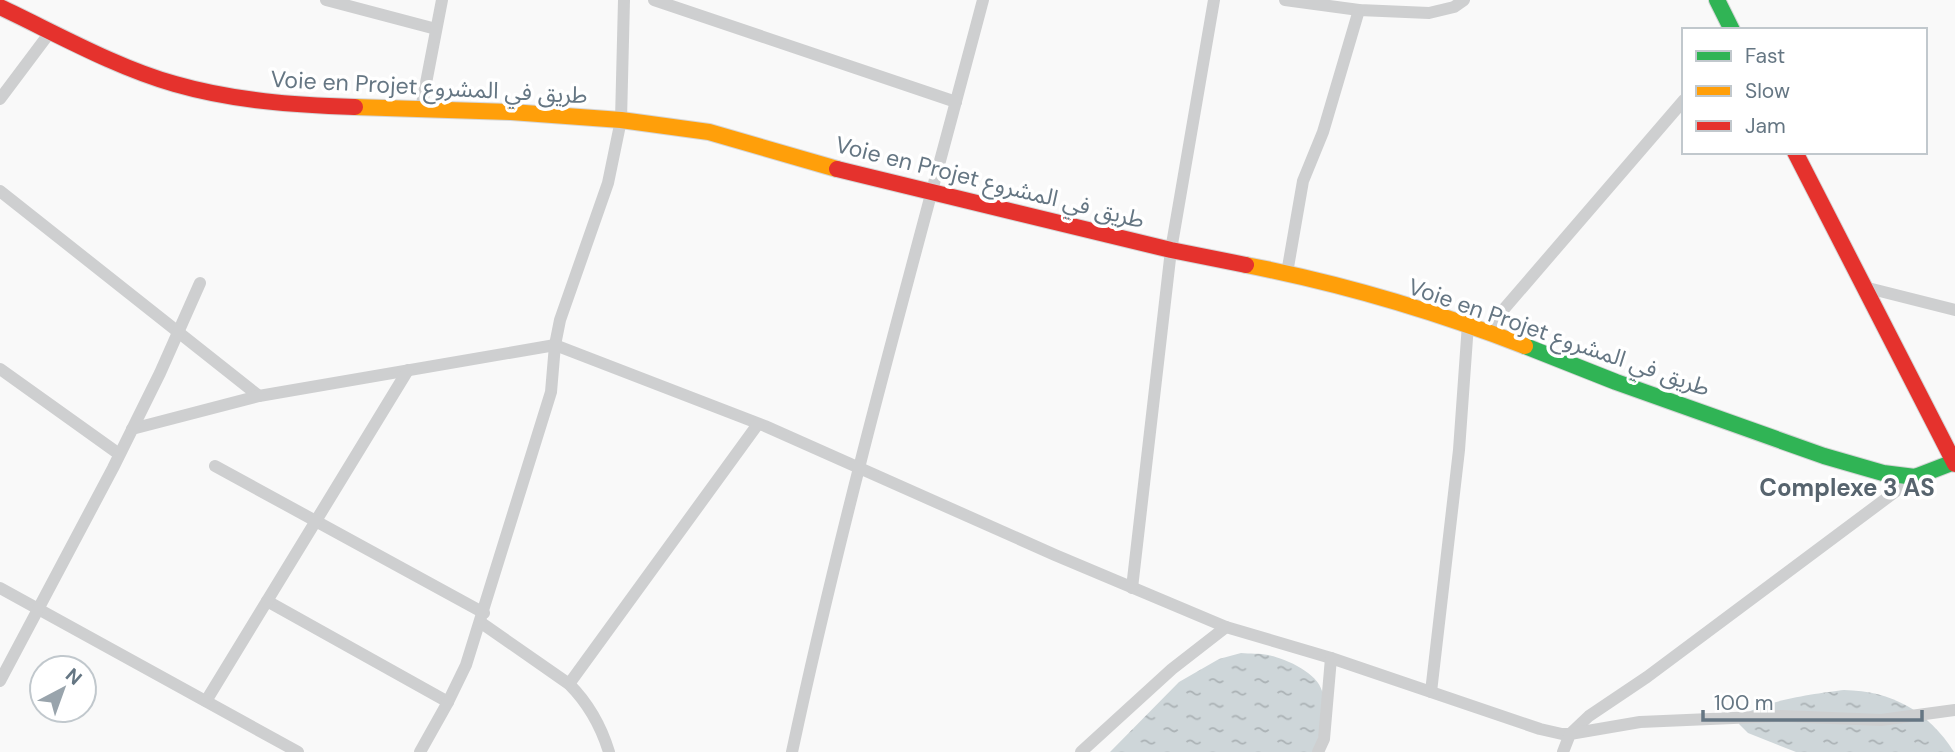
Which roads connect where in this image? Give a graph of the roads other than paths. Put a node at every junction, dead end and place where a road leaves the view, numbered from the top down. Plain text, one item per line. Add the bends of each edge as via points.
1 (326, 0) edge
2 (442, 0) edge
3 (624, 0) edge
4 (654, 0) edge
5 (984, 0) edge
6 (1213, 0) edge
7 (1285, 0) edge
8 (1464, 0) edge
9 (1717, 0) edge
10 (0, 7) edge
11 (1359, 10) junction
12 (1731, 28) edge
13 (436, 29) junction
14 (51, 31) junction
15 (0, 99) edge
16 (956, 102) junction
17 (1682, 102) edge
18 (421, 109) junction
19 (621, 120) junction
20 (1796, 154) edge
21 (0, 191) edge
22 (932, 194) junction
23 (1171, 250) junction
24 (1287, 273) junction
25 (200, 282) dead end
26 (1864, 287) junction
27 (1955, 310) edge
28 (1468, 324) junction
29 (1485, 331) junction
30 (176, 332) junction
31 (555, 345) junction
32 (0, 369) edge
33 (408, 370) junction
34 (259, 396) junction
35 (758, 424) junction
36 (132, 429) junction
37 (119, 454) junction
38 (1954, 463) edge
39 (215, 466) dead end
40 (860, 468) junction
41 (1915, 477) junction
42 (316, 521) junction
43 (0, 588) edge
44 (1132, 588) junction
45 (267, 601) junction
46 (39, 611) junction
47 (482, 617) junction
48 (1226, 627) junction
49 (1331, 658) junction
50 (0, 681) edge
51 (569, 684) junction
52 (1431, 692) junction
53 (206, 701) junction
54 (448, 702) junction
55 (1955, 710) edge
56 (1570, 734) junction
57 (298, 752) edge
58 (420, 752) edge
59 (609, 752) edge
60 (792, 752) edge
61 (1081, 752) edge
62 (1318, 752) edge
63 (1563, 752) edge

1 - 13 street
2 - 13 street
3 - 19 street
4 - 16 street
5 - 16 street
6 - 23 street
7 - 11 street
8 - 11 street via 1429,13
9 - 12 street
10 - 14 street, Voie en Projet طريق في المشروع
11 - 24 street via 1323,132 1303,181
13 - 18 street
14 - 15 street
14 - 18 street, Voie en Projet طريق في المشروع via 174,84 232,97 294,105
16 - 22 street
17 - 29 street
18 - 19 street, Voie en Projet طريق في المشروع
19 - 22 street, Voie en Projet طريق في المشروع via 709,132
19 - 31 street via 608,183
20 - 26 street
21 - 30 street
22 - 23 street, Voie en Projet طريق في المشروع
22 - 40 street
23 - 24 street, Voie en Projet طريق في المشروع
23 - 44 street
24 - 28 street, Voie en Projet طريق في المشروع
25 - 30 street
26 - 27 street
26 - 38 street
28 - 29 street, Voie en Projet طريق في المشروع
28 - 52 street via 1460,450
29 - 41 street, Voie en Projet طريق في المشروع via 1824,456
30 - 34 street
30 - 36 street
31 - 33 street
31 - 35 street
31 - 47 street via 551,392
32 - 37 street
33 - 34 street
33 - 42 street
34 - 36 street
35 - 40 street
35 - 51 street
36 - 37 street
37 - 46 street
38 - 41 street, Voie en Projet طريق في المشروع
39 - 42 street
40 - 44 street
40 - 60 street
41 - 56 street
42 - 45 street
42 - 47 street
43 - 46 street
44 - 48 street
45 - 53 street
45 - 54 street
46 - 50 street
46 - 53 street
47 - 51 street
47 - 54 street
48 - 49 street
48 - 61 street via 1171,669
49 - 52 street
49 - 62 street via 1324,739
51 - 59 street via 592,711
52 - 56 street via 1540,729
53 - 57 street
54 - 58 street
55 - 56 street via 1881,720 1782,716 1640,722
56 - 63 street

